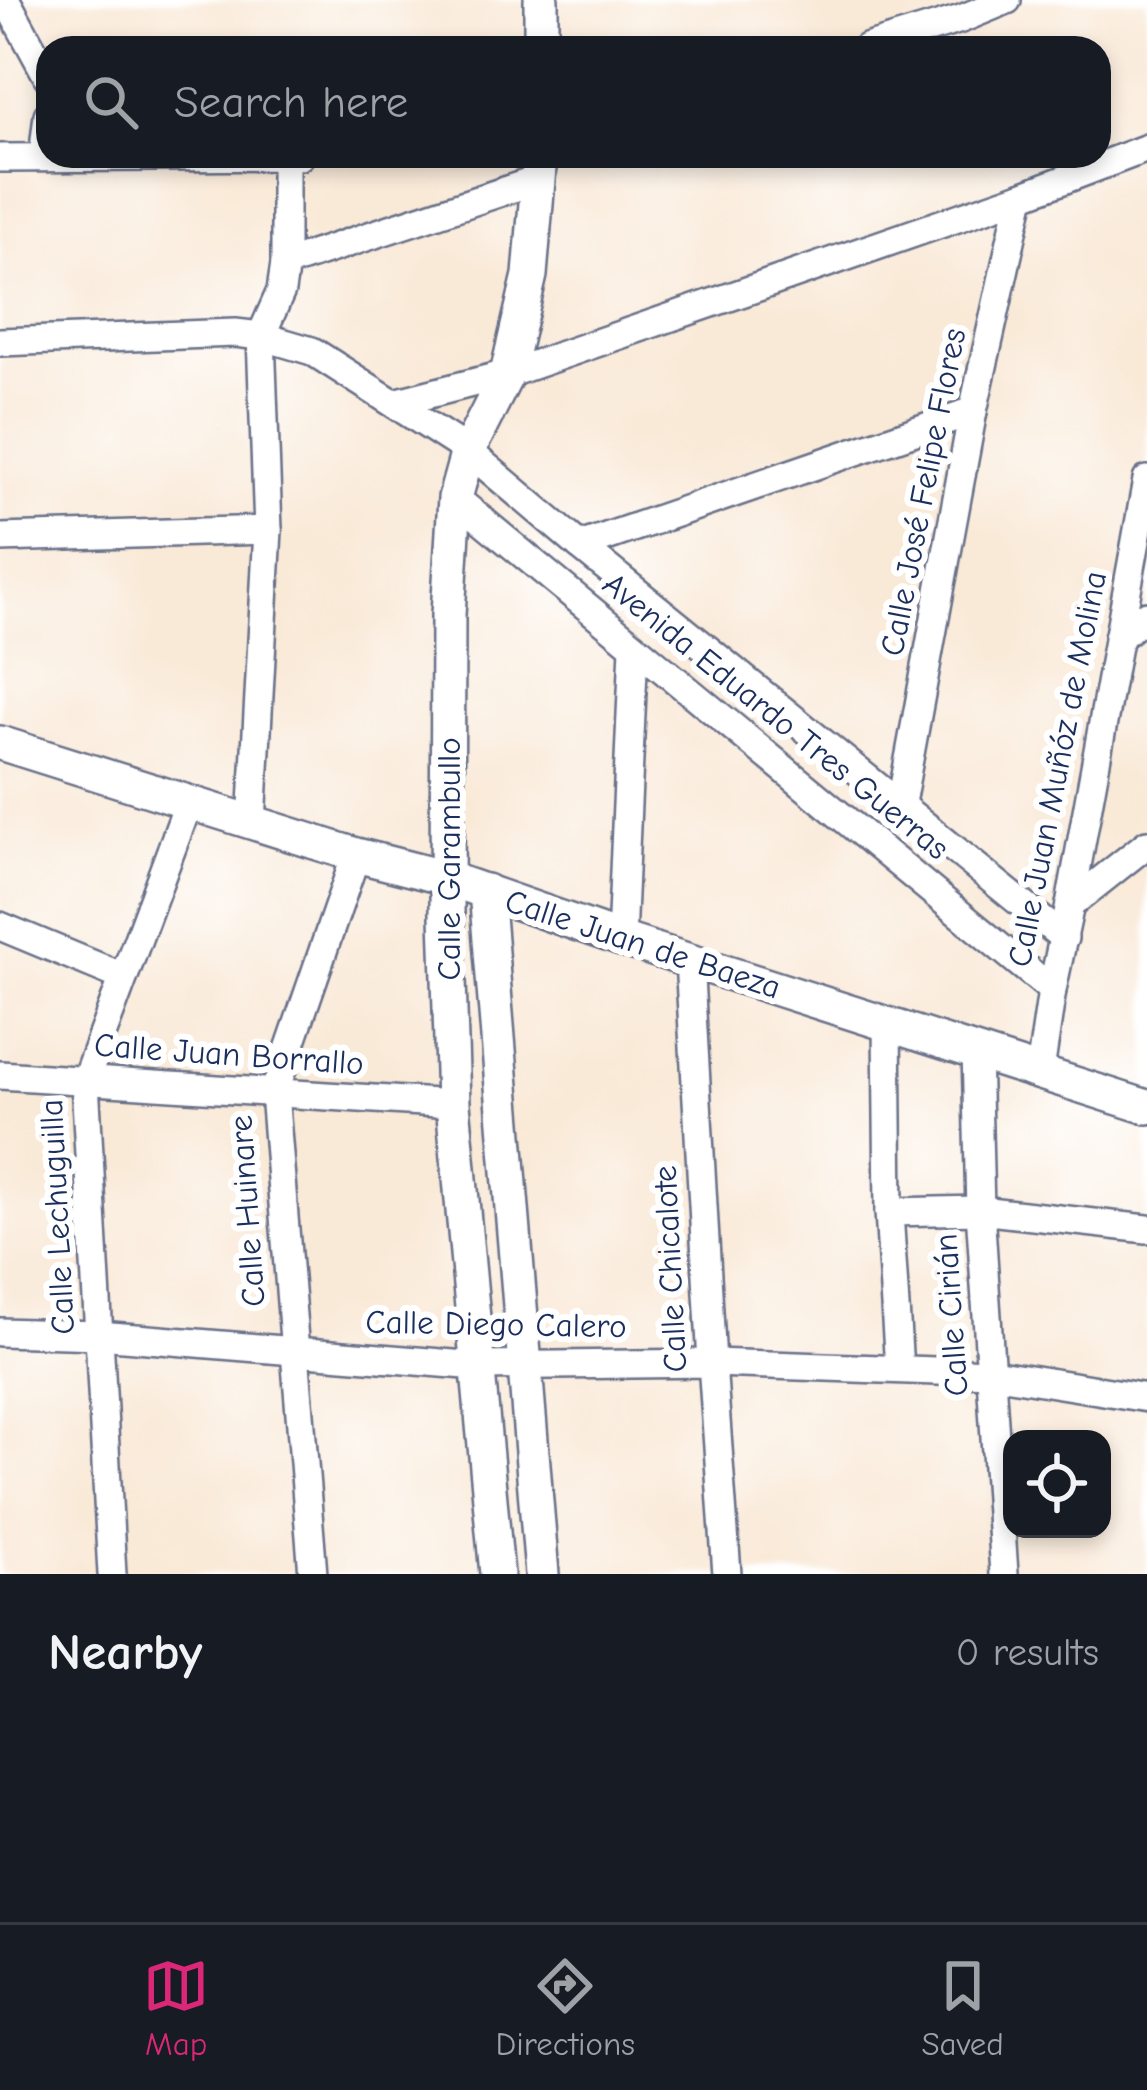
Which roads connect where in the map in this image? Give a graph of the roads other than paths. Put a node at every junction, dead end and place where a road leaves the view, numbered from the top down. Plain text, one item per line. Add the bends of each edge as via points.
1 (6, 0) edge
2 (541, 0) edge
3 (1007, 0) edge
4 (541, 36) edge
5 (905, 36) edge
6 (36, 54) edge
7 (1147, 148) edge
8 (36, 157) edge
9 (0, 158) edge
10 (1111, 162) edge
11 (285, 168) edge
12 (538, 168) edge
13 (1094, 168) edge
14 (1021, 196) junction
15 (286, 264) junction
16 (261, 336) junction
17 (0, 342) edge
18 (507, 374) junction
19 (394, 404) junction
20 (973, 411) junction
21 (468, 451) junction
22 (1147, 480) edge
23 (455, 498) junction
24 (268, 530) junction
25 (0, 538) edge
26 (580, 546) junction
27 (1147, 615) edge
28 (1118, 638) junction
29 (634, 647) junction
30 (0, 742) edge
31 (189, 802) junction
32 (901, 803) junction
33 (252, 823) junction
34 (1147, 844) edge
35 (356, 855) junction
36 (446, 878) junction
37 (486, 891) junction
38 (1070, 905) junction
39 (0, 926) edge
40 (1064, 938) junction
41 (621, 939) junction
42 (688, 960) junction
43 (123, 977) junction
44 (1052, 990) junction
45 (886, 1023) junction
46 (976, 1051) junction
47 (1040, 1071) junction
48 (0, 1076) edge
49 (85, 1081) junction
50 (274, 1093) junction
51 (453, 1105) junction
52 (1146, 1105) edge
53 (980, 1210) junction
54 (889, 1212) junction
55 (1147, 1229) edge
56 (0, 1332) edge
57 (99, 1335) junction
58 (295, 1353) junction
59 (712, 1363) junction
60 (478, 1366) junction
61 (524, 1366) junction
62 (899, 1370) junction
63 (992, 1372) junction
64 (1147, 1398) edge
65 (112, 1574) edge
66 (313, 1574) edge
67 (497, 1574) edge
68 (542, 1574) edge
69 (727, 1574) edge
70 (1004, 1574) edge

1 - 6 street
2 - 4 street
3 - 5 street
7 - 10 street
8 - 9 street
11 - 15 street
12 - 15 street
12 - 18 street, Calle Garambullo via 530,275
13 - 14 street
14 - 18 street
14 - 20 street, Calle José Felipe Flores
15 - 16 street
16 - 17 street, Avenida Eduardo Tres Guerras
16 - 19 street, Avenida Eduardo Tres Guerras via 312,351
16 - 24 street
18 - 19 street
18 - 21 street, Calle Garambullo
19 - 21 street, Avenida Eduardo Tres Guerras
20 - 26 street
20 - 32 street, Calle José Felipe Flores
21 - 23 street, Calle Garambullo
21 - 26 street, Avenida Eduardo Tres Guerras
22 - 28 street, Calle Juan Muñóz de Molina
23 - 29 street, Avenida Eduardo Tres Guerras
23 - 36 street, Calle Garambullo
24 - 25 street
24 - 33 street
26 - 32 street, Avenida Eduardo Tres Guerras
27 - 28 street
28 - 38 street, Calle Juan Muñóz de Molina
29 - 41 street
29 - 44 street, Avenida Eduardo Tres Guerras
30 - 31 street, Calle Juan de Baeza
31 - 33 street, Calle Juan de Baeza
31 - 43 street, Calle Lechuguilla
32 - 40 street, Avenida Eduardo Tres Guerras
33 - 35 street, Calle Juan de Baeza
34 - 38 street
35 - 36 street, Calle Juan de Baeza
35 - 50 street, Calle Huinare
36 - 37 street, Calle Juan de Baeza
36 - 51 street, Calle Garambullo
37 - 41 street, Calle Juan de Baeza
37 - 61 street, Calle Garambullo
38 - 40 street, Calle Juan Muñóz de Molina
39 - 43 street
40 - 44 street, Calle Juan Muñóz de Molina
41 - 42 street, Calle Juan de Baeza
42 - 45 street, Calle Juan de Baeza
42 - 59 street, Calle Chicalote
43 - 49 street, Calle Lechuguilla
44 - 47 street, Calle Juan Muñóz de Molina
45 - 46 street, Calle Juan de Baeza
45 - 54 street
46 - 47 street, Calle Juan de Baeza
46 - 53 street, Calle Cirián
47 - 52 street, Calle Juan de Baeza
48 - 49 street, Calle Juan Borrallo
49 - 50 street, Calle Juan Borrallo
49 - 57 street, Calle Lechuguilla
50 - 51 street, Calle Juan Borrallo
50 - 58 street, Calle Huinare
51 - 60 street, Calle Garambullo
53 - 54 street
53 - 55 street
53 - 63 street, Calle Cirián
54 - 62 street
56 - 57 street, Calle Diego Calero
57 - 58 street, Calle Diego Calero
57 - 65 street, Calle Lechuguilla
58 - 60 street, Calle Diego Calero
58 - 66 street, Calle Huinare
59 - 61 street, Calle Diego Calero
59 - 62 street, Calle Diego Calero
59 - 69 street, Calle Chicalote
60 - 61 street, Calle Diego Calero
60 - 67 street, Calle Garambullo
61 - 68 street, Calle Garambullo
62 - 63 street, Calle Diego Calero
63 - 64 street, Calle Diego Calero
63 - 70 street, Calle Cirián

